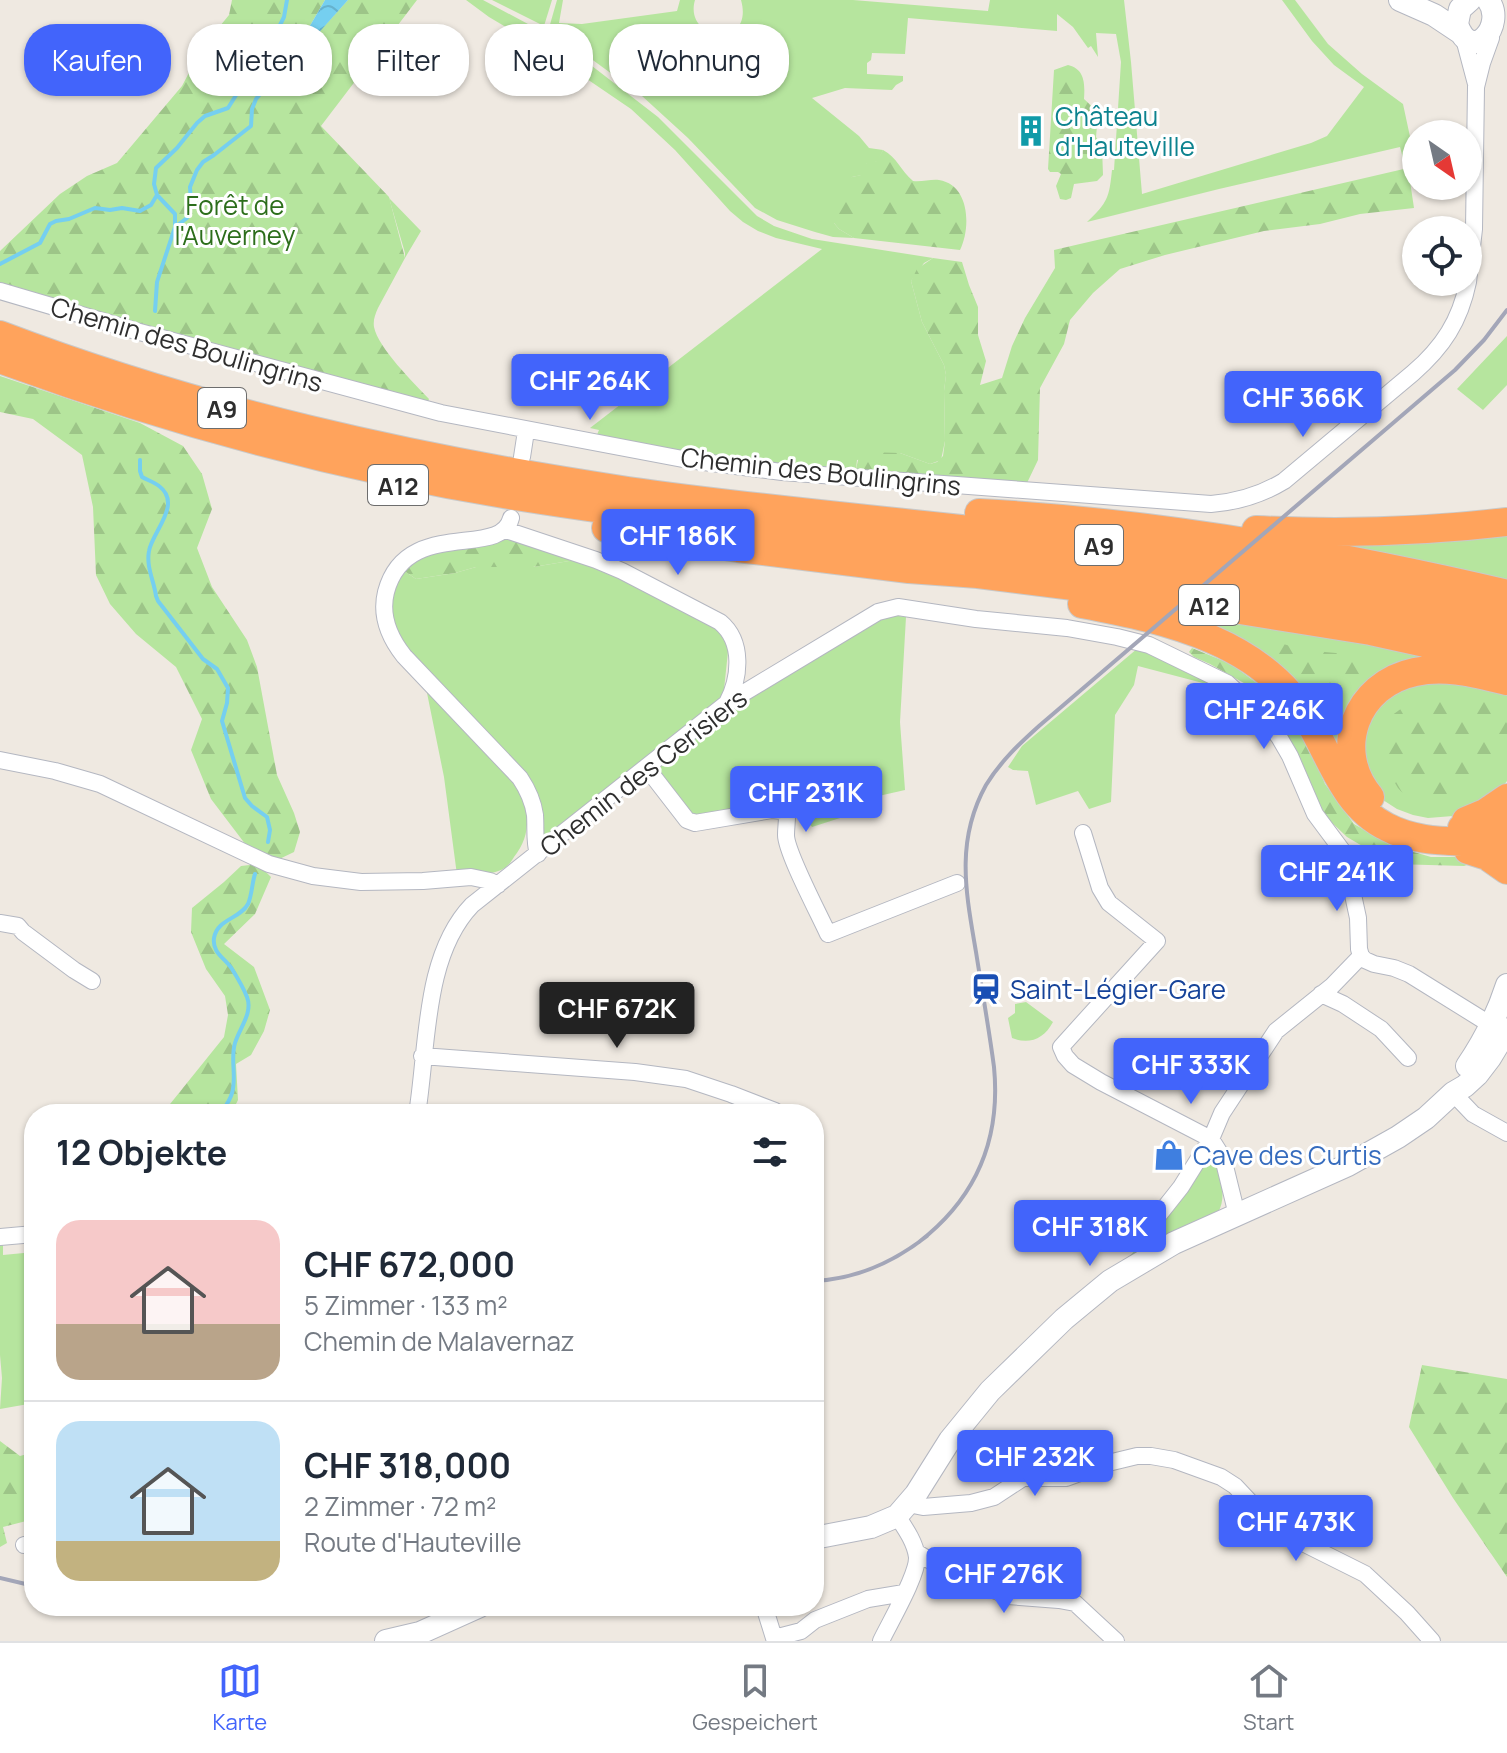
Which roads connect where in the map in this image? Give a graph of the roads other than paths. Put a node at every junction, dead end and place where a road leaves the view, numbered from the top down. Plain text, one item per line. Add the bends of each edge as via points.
1 (1467, 2) edge
2 (1410, 4) edge
3 (1497, 6) edge
4 (1462, 34) junction
5 (1498, 34) edge
6 (1476, 87) junction
7 (1474, 216) edge
8 (0, 291) edge
9 (1465, 296) edge
10 (0, 335) edge
11 (0, 359) edge
12 (526, 431) junction
13 (301, 452) junction
14 (522, 457) dead end
15 (687, 498) junction
16 (1055, 518) junction
17 (1507, 522) edge
18 (909, 569) junction
19 (1507, 594) edge
20 (1507, 616) edge
21 (1507, 639) edge
22 (1507, 661) edge
23 (1507, 681) edge
24 (727, 703) junction
25 (0, 760) edge
26 (646, 767) junction
27 (1507, 798) edge
28 (1507, 824) edge
29 (1083, 833) dead end
30 (1441, 834) junction
31 (1507, 846) edge
32 (538, 854) junction
33 (1507, 870) edge
34 (957, 883) dead end
35 (498, 885) junction
36 (0, 923) edge
37 (1361, 956) junction
38 (92, 981) dead end
39 (1507, 985) edge
40 (1321, 994) junction
41 (1499, 1028) edge
42 (422, 1056) junction
43 (1408, 1058) dead end
44 (1453, 1093) junction
45 (418, 1104) edge
46 (758, 1104) edge
47 (1507, 1133) edge
48 (1211, 1139) junction
49 (1237, 1215) junction
50 (24, 1235) edge
51 (1143, 1235) dead end
52 (0, 1237) edge
53 (903, 1510) junction
54 (824, 1536) edge
55 (916, 1552) junction
56 (904, 1593) junction
57 (458, 1616) edge
58 (767, 1616) edge
59 (386, 1641) edge
60 (881, 1641) edge
61 (1116, 1641) edge
62 (1432, 1641) edge

1 - 2 main road via 1442,8
1 - 4 main road via 1457,18
2 - 4 main road
3 - 5 main road
4 - 5 main road via 1476,42
4 - 6 street, Chemin des Boulingrins
5 - 6 street, Chemin des Boulingrins
6 - 7 street, Chemin des Boulingrins
8 - 12 street, Chemin des Boulingrins via 413,406
9 - 12 street, Chemin des Boulingrins via 1433,356 1284,481 1227,503 782,472
10 - 15 highway, A9 via 157,389 327,435 487,468
11 - 13 highway, A9 via 133,405
12 - 14 street
13 - 18 highway, A12 via 381,482 628,533
13 - 21 highway, A9 via 532,499 1180,578
15 - 16 highway
15 - 20 highway, A9 via 1217,561
16 - 17 highway via 1329,533
16 - 19 highway via 1314,555
18 - 22 highway, A12 via 1153,596 1371,631
18 - 30 highway via 1138,616 1237,651 1266,670 1298,702 1346,791 1365,813 1418,839
23 - 30 highway via 1444,670 1408,673 1372,694 1354,723 1353,765 1373,801
24 - 26 street, Chemin des Cerisiers
24 - 32 street via 738,656 729,629 622,571 508,524 491,537 412,554 385,595 389,633 404,656 520,778 535,812
24 - 37 street, Chemin des Cerisiers via 878,612 898,607 1067,628 1149,645 1227,683 1279,737 1315,814 1346,858
25 - 35 street via 100,784 269,864 313,876 361,882 471,877
26 - 32 street, Chemin des Cerisiers
26 - 34 street via 687,820 695,823 782,811 791,853 828,934
27 - 30 highway
28 - 30 highway
29 - 48 street via 1109,903 1157,941 1061,1047 1073,1065
30 - 31 highway
30 - 33 highway via 1450,847 1487,856
32 - 35 street, Chemin des Cerisiers
35 - 42 street, Chemin des Cerisiers via 462,916 446,943
36 - 38 street via 18,926
37 - 40 street
37 - 41 street via 1409,974
39 - 41 main road
40 - 43 street via 1381,1029
40 - 48 street via 1276,1031
41 - 44 main road via 1479,1049
42 - 45 street, Chemin des Cerisiers
42 - 46 street via 686,1079
44 - 47 street via 1473,1114
44 - 49 main road via 1426,1118 1368,1155
48 - 49 street via 1223,1158
48 - 51 street
49 - 53 main road via 1155,1253 1081,1305 962,1423
50 - 52 street
53 - 54 main road via 871,1527
53 - 55 street
53 - 62 street via 978,1502 1023,1478 1066,1478 1130,1457 1174,1460 1221,1477 1287,1535 1365,1574
55 - 56 street via 916,1568
55 - 61 street via 1008,1596 1075,1603
56 - 58 street via 868,1599 774,1638
56 - 60 street
57 - 59 main road

